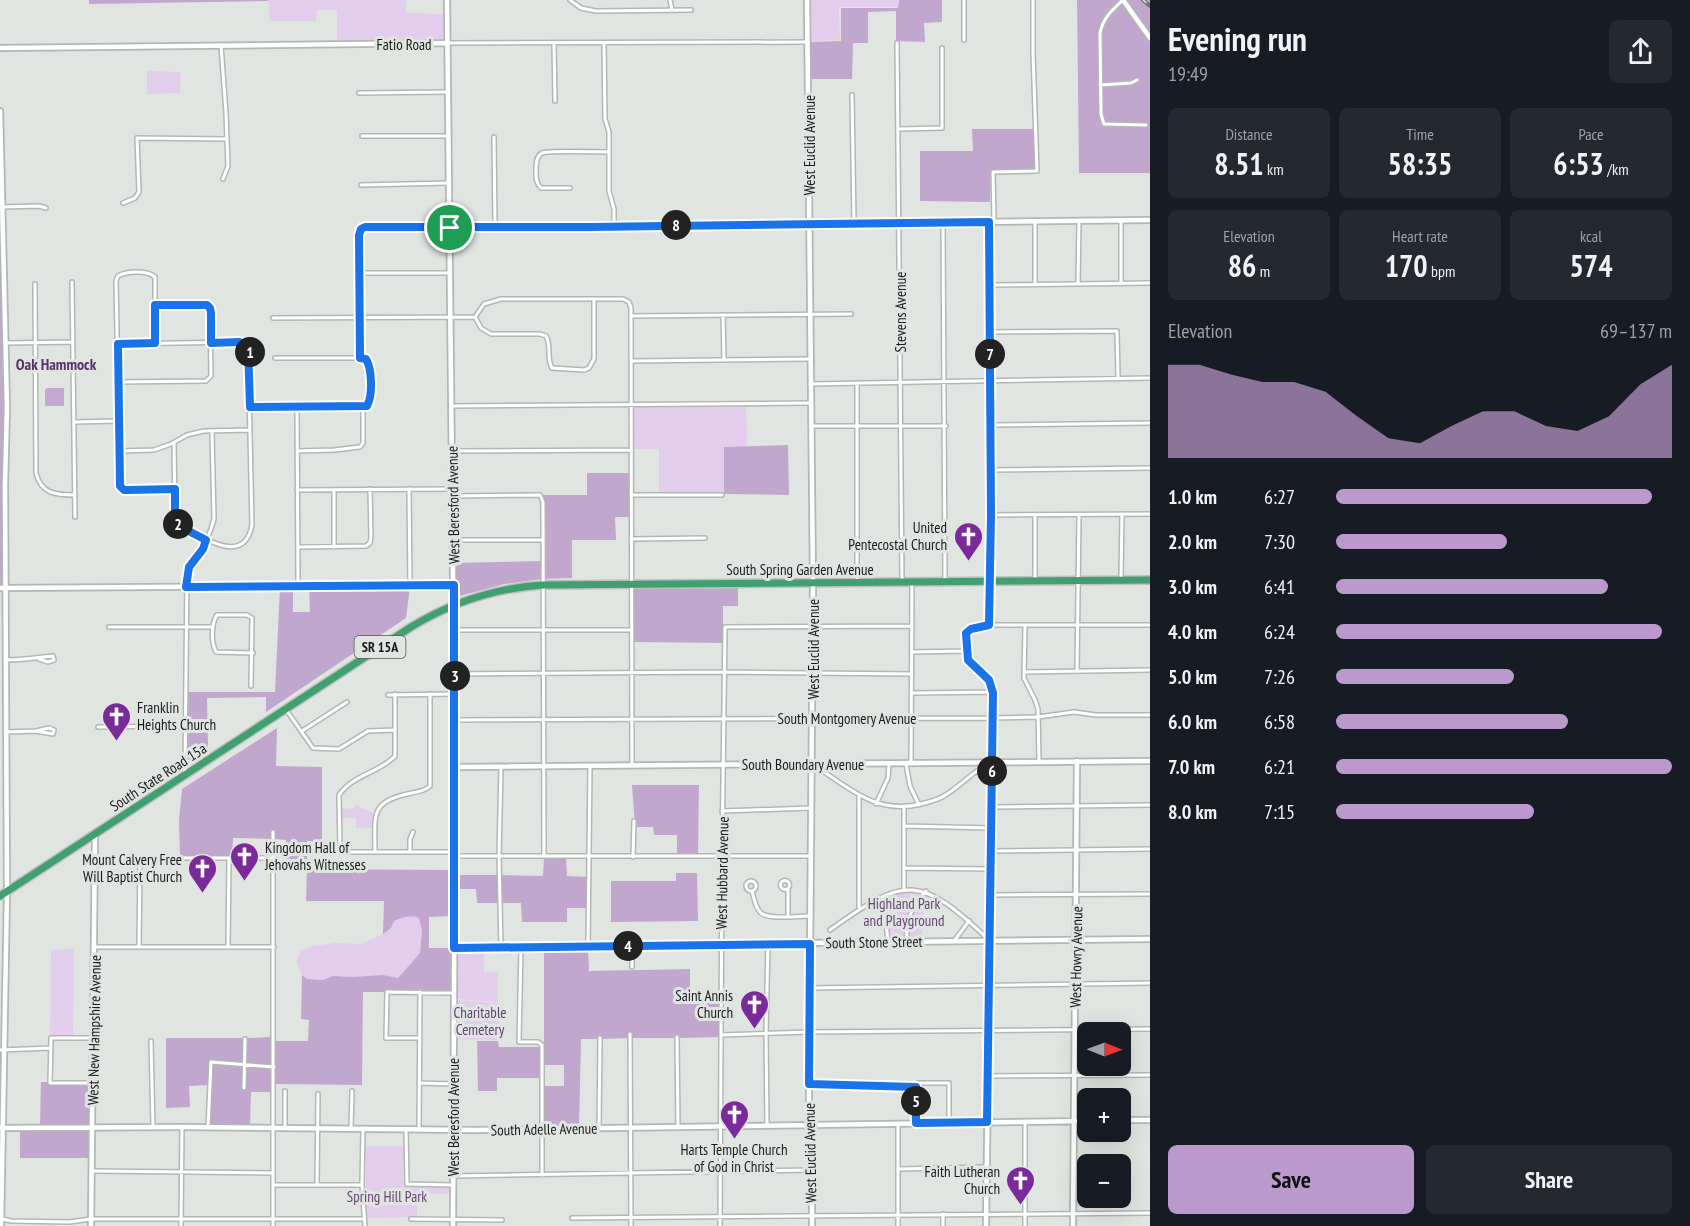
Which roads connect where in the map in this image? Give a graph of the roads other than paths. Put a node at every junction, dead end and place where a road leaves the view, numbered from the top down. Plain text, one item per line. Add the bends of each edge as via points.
1 (447, 0) edge
2 (570, 0) edge
3 (670, 0) edge
4 (807, 0) edge
5 (964, 0) edge
6 (1034, 0) edge
7 (1123, 0) edge
8 (672, 10) junction
9 (692, 10) dead end
10 (1150, 37) edge
11 (964, 40) dead end
12 (808, 42) junction
13 (897, 42) dead end
14 (448, 43) junction
15 (554, 43) junction
16 (604, 44) junction
17 (220, 45) junction
18 (0, 48) edge
19 (942, 48) dead end
20 (1137, 80) dead end
21 (1100, 85) junction
22 (448, 92) junction
23 (359, 93) dead end
24 (852, 95) dead end
25 (555, 101) dead end
26 (0, 111) edge
27 (1146, 125) dead end
28 (898, 129) junction
29 (362, 136) dead end
30 (449, 136) junction
31 (494, 137) dead end
32 (0, 139) edge
33 (226, 139) junction
34 (609, 152) junction
35 (223, 179) dead end
36 (449, 183) junction
37 (361, 185) dead end
38 (570, 188) dead end
39 (123, 203) dead end
40 (2, 207) junction
41 (46, 208) dead end
42 (1078, 220) junction
43 (1121, 220) junction
44 (1150, 220) edge
45 (1035, 221) junction
46 (899, 222) junction
47 (943, 222) junction
48 (991, 222) junction
49 (809, 223) junction
50 (854, 223) junction
51 (614, 227) junction
52 (450, 228) junction
53 (495, 228) junction
54 (360, 273) junction
55 (450, 273) junction
56 (72, 282) dead end
57 (1078, 283) junction
58 (1121, 283) junction
59 (1150, 283) edge
60 (35, 284) dead end
61 (1035, 284) junction
62 (990, 285) junction
63 (594, 299) junction
64 (155, 305) junction
65 (809, 314) junction
66 (851, 314) dead end
67 (723, 315) junction
68 (631, 316) junction
69 (451, 317) junction
70 (475, 317) junction
71 (273, 318) dead end
72 (360, 318) junction
73 (990, 332) junction
74 (35, 342) junction
75 (73, 342) junction
76 (5, 343) junction
77 (155, 343) junction
78 (211, 343) junction
79 (118, 344) junction
80 (276, 358) dead end
81 (360, 358) junction
82 (810, 359) junction
83 (724, 360) junction
84 (631, 361) junction
85 (1118, 378) junction
86 (1150, 378) edge
87 (990, 380) junction
88 (945, 381) junction
89 (118, 382) junction
90 (900, 382) junction
91 (857, 383) junction
92 (810, 384) junction
93 (810, 403) junction
94 (631, 405) junction
95 (363, 406) junction
96 (452, 406) junction
97 (250, 407) junction
98 (297, 407) junction
99 (75, 422) junction
100 (118, 422) junction
101 (1150, 423) edge
102 (990, 425) junction
103 (811, 426) junction
104 (857, 426) junction
105 (946, 426) junction
106 (900, 427) junction
107 (250, 430) junction
108 (212, 431) junction
109 (174, 443) junction
110 (631, 450) junction
111 (120, 451) junction
112 (297, 451) junction
113 (453, 452) junction
114 (1150, 468) edge
115 (991, 470) junction
116 (175, 489) junction
117 (370, 489) junction
118 (409, 489) junction
119 (453, 489) junction
120 (297, 490) junction
121 (334, 490) junction
122 (75, 495) junction
123 (631, 495) junction
124 (722, 495) dead end
125 (453, 496) junction
126 (1122, 514) junction
127 (1150, 514) edge
128 (991, 515) junction
129 (1035, 515) junction
130 (1079, 515) junction
131 (75, 517) dead end
132 (705, 538) dead end
133 (631, 539) junction
134 (206, 540) junction
135 (454, 540) junction
136 (542, 540) junction
137 (297, 547) junction
138 (334, 547) junction
139 (1150, 580) edge
140 (1035, 581) junction
141 (1078, 581) junction
142 (1121, 581) junction
143 (902, 582) junction
144 (912, 582) junction
145 (945, 582) junction
146 (990, 582) junction
147 (813, 583) junction
148 (857, 583) junction
149 (632, 584) junction
150 (454, 585) junction
151 (543, 585) junction
152 (298, 586) junction
153 (410, 586) junction
154 (186, 587) junction
155 (3, 588) edge
156 (454, 604) junction
157 (989, 625) junction
158 (1025, 625) junction
159 (1077, 625) junction
160 (1150, 625) edge
161 (912, 626) junction
162 (109, 627) dead end
163 (186, 627) junction
164 (213, 627) junction
165 (813, 627) junction
166 (454, 630) junction
167 (543, 630) junction
168 (632, 630) junction
169 (966, 651) junction
170 (912, 652) junction
171 (253, 653) junction
172 (39, 659) dead end
173 (6, 660) junction
174 (1150, 670) edge
175 (1077, 671) junction
176 (724, 672) junction
177 (1024, 672) junction
178 (812, 673) junction
179 (455, 674) junction
180 (543, 674) junction
181 (632, 674) junction
182 (912, 674) junction
183 (251, 686) dead end
184 (912, 693) junction
185 (993, 693) junction
186 (395, 694) junction
187 (430, 694) junction
188 (454, 694) junction
189 (388, 695) dead end
190 (347, 702) dead end
191 (286, 709) junction
192 (1150, 715) edge
193 (1038, 717) junction
194 (724, 718) junction
195 (813, 718) junction
196 (912, 718) junction
197 (993, 718) junction
198 (543, 719) junction
199 (632, 719) junction
200 (455, 720) junction
201 (185, 726) junction
202 (98, 727) dead end
203 (394, 730) junction
204 (36, 731) junction
205 (6, 732) junction
206 (302, 732) junction
207 (1077, 760) junction
208 (1150, 760) edge
209 (1039, 761) junction
210 (992, 762) junction
211 (812, 764) junction
212 (889, 764) junction
213 (908, 764) junction
214 (632, 765) junction
215 (723, 765) junction
216 (455, 766) junction
217 (501, 766) junction
218 (543, 766) junction
219 (590, 766) junction
220 (185, 775) junction
221 (859, 795) junction
222 (876, 804) junction
223 (1150, 804) edge
224 (919, 805) junction
225 (1077, 805) junction
226 (904, 807) junction
227 (991, 807) junction
228 (811, 808) junction
229 (722, 810) junction
230 (634, 821) dead end
231 (904, 826) junction
232 (991, 828) junction
233 (273, 832) dead end
234 (413, 832) dead end
235 (95, 834) junction
236 (1150, 849) edge
237 (1077, 850) junction
238 (990, 851) junction
239 (375, 852) junction
240 (410, 852) junction
241 (455, 854) junction
242 (499, 856) junction
243 (544, 856) junction
244 (589, 856) junction
245 (722, 856) junction
246 (811, 856) junction
247 (633, 857) junction
248 (0, 858) edge
249 (7, 858) junction
250 (95, 858) junction
251 (140, 858) junction
252 (274, 858) junction
253 (229, 859) junction
254 (904, 868) junction
255 (990, 869) junction
256 (788, 888) dead end
257 (904, 890) junction
258 (752, 891) dead end
259 (926, 891) junction
260 (3, 894) edge
261 (1150, 894) edge
262 (1076, 895) junction
263 (990, 896) junction
264 (874, 900) junction
265 (859, 908) junction
266 (810, 916) junction
267 (788, 917) junction
268 (969, 921) junction
269 (830, 930) dead end
270 (1150, 939) edge
271 (989, 940) junction
272 (1076, 940) junction
273 (907, 941) junction
274 (954, 941) junction
275 (888, 942) junction
276 (768, 943) junction
277 (721, 944) junction
278 (810, 944) junction
279 (588, 946) junction
280 (632, 946) junction
281 (94, 947) junction
282 (139, 947) junction
283 (228, 947) junction
284 (274, 947) junction
285 (501, 947) junction
286 (521, 947) junction
287 (454, 948) junction
288 (3, 950) edge
289 (632, 967) dead end
290 (3, 982) edge
291 (1075, 984) junction
292 (1150, 984) edge
293 (988, 986) junction
294 (809, 988) junction
295 (420, 992) junction
296 (454, 993) junction
297 (2, 1017) edge
298 (1075, 1029) junction
299 (1150, 1029) edge
300 (988, 1030) junction
301 (809, 1032) junction
302 (630, 1034) dead end
303 (766, 1034) junction
304 (721, 1035) junction
305 (677, 1037) dead end
306 (94, 1038) junction
307 (419, 1038) junction
308 (600, 1038) dead end
309 (245, 1039) dead end
310 (152, 1041) dead end
311 (51, 1048) junction
312 (2, 1050) edge
313 (244, 1066) junction
314 (274, 1067) junction
315 (1150, 1074) edge
316 (1074, 1075) junction
317 (987, 1076) junction
318 (93, 1083) junction
319 (419, 1083) junction
320 (453, 1084) junction
321 (809, 1084) junction
322 (917, 1085) junction
323 (244, 1088) dead end
324 (285, 1091) dead end
325 (352, 1091) dead end
326 (318, 1094) dead end
327 (1131, 1120) edge
328 (1150, 1120) edge
329 (1074, 1121) junction
330 (1077, 1121) edge
331 (949, 1122) junction
332 (987, 1122) junction
333 (1025, 1122) junction
334 (898, 1123) junction
335 (916, 1123) junction
336 (812, 1124) junction
337 (767, 1126) junction
338 (93, 1127) junction
339 (153, 1127) junction
340 (182, 1127) junction
341 (208, 1127) junction
342 (721, 1127) junction
343 (2, 1128) edge
344 (273, 1128) junction
345 (285, 1128) junction
346 (317, 1128) junction
347 (363, 1128) junction
348 (631, 1128) junction
349 (678, 1128) junction
350 (351, 1129) junction
351 (406, 1129) junction
352 (419, 1129) junction
353 (453, 1129) junction
354 (542, 1129) junction
355 (599, 1129) junction
356 (987, 1167) junction
357 (898, 1169) junction
358 (812, 1170) junction
359 (92, 1171) junction
360 (182, 1171) junction
361 (721, 1171) junction
362 (273, 1173) junction
363 (632, 1174) junction
364 (542, 1175) junction
365 (452, 1176) junction
366 (273, 1185) junction
367 (317, 1185) junction
368 (362, 1185) junction
369 (453, 1185) junction
370 (1073, 1212) junction
371 (1025, 1213) junction
372 (1150, 1213) edge
373 (943, 1214) junction
374 (987, 1214) junction
375 (898, 1215) junction
376 (1, 1216) edge
377 (632, 1216) junction
378 (720, 1216) junction
379 (812, 1216) junction
380 (572, 1218) dead end
381 (91, 1219) junction
382 (182, 1219) junction
383 (273, 1219) junction
384 (364, 1219) junction
385 (411, 1219) dead end
386 (453, 1219) junction
387 (502, 1220) dead end
388 (2, 1226) edge
389 (91, 1226) edge
390 (182, 1226) edge
391 (273, 1226) edge
392 (365, 1226) edge
393 (453, 1226) edge
394 (632, 1226) edge
395 (720, 1226) edge
396 (812, 1226) edge
397 (898, 1226) edge
398 (943, 1226) edge
399 (986, 1226) edge
400 (1025, 1226) edge
401 (1073, 1226) edge

1 - 14 street, West Beresford Avenue
2 - 8 street via 581,8 596,11
3 - 8 street
4 - 12 street, West Euclid Avenue
5 - 11 street
6 - 48 street via 1037,171 993,172
7 - 10 street
7 - 21 street via 1101,25
8 - 9 street
12 - 16 street, Fatio Road
12 - 49 street, West Euclid Avenue
13 - 28 street, Stevens Avenue
14 - 15 street, Fatio Road
14 - 17 street, Fatio Road
14 - 22 street, West Beresford Avenue
15 - 16 street, Fatio Road
15 - 25 street
16 - 34 street
17 - 18 street, Fatio Road
17 - 33 street
19 - 28 street via 942,128
20 - 21 street
21 - 27 street via 1104,124
22 - 23 street
22 - 30 street, West Beresford Avenue
24 - 50 street
26 - 32 street
28 - 46 street, Stevens Avenue
29 - 30 street
30 - 36 street, West Beresford Avenue
31 - 53 street
32 - 40 street
33 - 35 street via 228,166
33 - 39 street via 137,138 139,192
34 - 38 street via 540,155 536,179 541,188
34 - 51 street
36 - 37 street
36 - 52 street, West Beresford Avenue
40 - 41 street
40 - 76 street
42 - 43 street
42 - 45 street
42 - 57 street
43 - 44 street
43 - 58 street
45 - 48 street
45 - 61 street
46 - 47 street
46 - 50 street
46 - 90 street, Stevens Avenue
47 - 48 street
47 - 88 street
48 - 62 street
49 - 50 street
49 - 51 street
49 - 65 street, West Euclid Avenue
51 - 53 street
52 - 53 street
52 - 54 street via 365,227 359,235
52 - 55 street, West Beresford Avenue
54 - 55 street
54 - 72 street
55 - 69 street, West Beresford Avenue
56 - 75 street
57 - 58 street
57 - 61 street
58 - 59 street
60 - 74 street
61 - 62 street
62 - 73 street
63 - 68 street via 629,302
63 - 70 street via 501,299 488,302
63 - 70 street via 594,359 584,370 552,368 546,336 491,334 481,328
64 - 77 street
64 - 78 street via 207,305 211,313
64 - 79 street via 152,274 118,276
65 - 66 street
65 - 67 street
65 - 82 street, West Euclid Avenue
67 - 68 street
67 - 83 street
68 - 84 street
69 - 70 street
69 - 72 street
69 - 96 street, West Beresford Avenue
71 - 72 street
72 - 81 street
73 - 85 street via 1118,331
73 - 87 street
74 - 75 street
74 - 76 street
74 - 122 street via 37,480 52,493
75 - 99 street
76 - 155 street
77 - 78 street
77 - 79 street
78 - 89 street via 211,376 206,381
78 - 97 street via 248,345
79 - 89 street
80 - 81 street
81 - 95 street via 366,359 370,367 370,398 367,406
82 - 83 street
82 - 92 street, West Euclid Avenue
83 - 84 street
84 - 94 street
85 - 86 street
85 - 87 street
87 - 88 street
87 - 102 street
88 - 90 street
88 - 105 street
89 - 100 street
90 - 91 street
90 - 106 street, Stevens Avenue
91 - 92 street
91 - 104 street
92 - 93 street, West Euclid Avenue
93 - 94 street
93 - 103 street, West Euclid Avenue
94 - 96 street
94 - 110 street
95 - 98 street
95 - 112 street via 360,447
96 - 113 street, West Beresford Avenue
97 - 98 street
97 - 107 street
98 - 112 street
99 - 100 street
99 - 122 street
100 - 111 street
101 - 102 street
102 - 115 street
103 - 104 street
103 - 147 street, West Euclid Avenue
104 - 106 street
104 - 148 street
105 - 106 street
105 - 145 street
106 - 143 street, Stevens Avenue
107 - 108 street
107 - 134 street via 249,536 244,542 226,548
108 - 109 street via 187,435
108 - 134 street via 214,519
109 - 111 street via 154,450
109 - 116 street
110 - 113 street
110 - 123 street
111 - 116 street via 121,488
112 - 120 street
113 - 119 street, West Beresford Avenue
114 - 115 street
115 - 128 street
116 - 134 street via 179,526
117 - 118 street
117 - 121 street
117 - 138 street via 370,543 362,547
118 - 119 street
118 - 153 street
119 - 125 street, West Beresford Avenue
120 - 121 street
120 - 137 street
121 - 138 street
122 - 131 street
123 - 124 street
123 - 133 street
125 - 135 street, West Beresford Avenue
125 - 136 street via 540,495
126 - 127 street
126 - 130 street
126 - 142 street
128 - 129 street
128 - 146 street
129 - 130 street
129 - 140 street
130 - 141 street
132 - 133 street
133 - 149 street
134 - 154 street via 189,567
135 - 136 street
135 - 150 street, West Beresford Avenue
136 - 151 street
137 - 138 street
137 - 152 street
139 - 142 highway, South Spring Garden Avenue / SR 15A
140 - 141 highway, South Spring Garden Avenue / SR 15A
140 - 146 highway, South Spring Garden Avenue / SR 15A
141 - 142 highway, South Spring Garden Avenue / SR 15A
141 - 159 street
143 - 144 highway, South Spring Garden Avenue / SR 15A
143 - 148 highway, South Spring Garden Avenue / SR 15A
144 - 145 highway, South Spring Garden Avenue / SR 15A
144 - 161 street
145 - 146 highway, South Spring Garden Avenue / SR 15A
146 - 157 street
147 - 148 highway, South Spring Garden Avenue / SR 15A
147 - 149 highway, South Spring Garden Avenue / SR 15A
147 - 165 street, West Euclid Avenue
149 - 151 highway, South Spring Garden Avenue / SR 15A
149 - 168 street
150 - 153 street
150 - 156 street, West Beresford Avenue
151 - 156 highway, South Spring Garden Avenue / SR 15A via 498,591
151 - 167 street
152 - 153 street
152 - 154 street
154 - 155 street
154 - 163 street
155 - 173 street
156 - 166 street, West Beresford Avenue
156 - 191 highway, South State Road 15a / SR 15A via 411,627
157 - 158 street
157 - 169 street via 966,633
158 - 159 street
158 - 177 street
159 - 160 street
159 - 175 street
161 - 165 street
161 - 170 street
162 - 163 street
163 - 164 street
163 - 201 street
164 - 171 street via 216,652
164 - 171 street via 220,614 250,616
165 - 176 street, West Hubbard Avenue via 725,627
165 - 178 street, West Euclid Avenue
166 - 167 street
166 - 179 street, West Beresford Avenue
167 - 168 street
167 - 180 street
168 - 181 street
169 - 170 street
169 - 185 street via 968,660 989,680
170 - 182 street
171 - 183 street
172 - 173 street
173 - 205 street
174 - 175 street
175 - 177 street
176 - 178 street
176 - 181 street
176 - 194 street, West Hubbard Avenue
177 - 193 street
178 - 182 street
178 - 195 street, West Euclid Avenue
179 - 180 street
179 - 188 street, West Beresford Avenue
180 - 181 street
180 - 198 street
181 - 199 street
182 - 184 street
184 - 185 street
184 - 196 street
185 - 197 street
186 - 187 street
186 - 189 street
186 - 203 street
187 - 188 street
187 - 239 street via 430,786 395,797 378,808
188 - 200 street, West Beresford Avenue
190 - 206 street
191 - 206 street
191 - 220 highway, South State Road 15a / SR 15A
192 - 193 street, South Montgomery Avenue via 1074,712
193 - 197 street, South Montgomery Avenue
193 - 209 street
194 - 195 street, South Montgomery Avenue
194 - 199 street, South Montgomery Avenue
194 - 215 street, West Hubbard Avenue
195 - 196 street, South Montgomery Avenue
195 - 211 street, West Euclid Avenue
196 - 197 street, South Montgomery Avenue
196 - 213 street
197 - 210 street
198 - 199 street, South Montgomery Avenue
198 - 200 street, South Montgomery Avenue
198 - 218 street
199 - 214 street
200 - 216 street, West Beresford Avenue
201 - 202 street
201 - 220 street
203 - 206 street via 368,731 339,749 313,748
203 - 239 street via 394,756 390,761 355,780 339,795 340,848
204 - 204 street via 50,728 54,730 51,735
204 - 205 street
205 - 249 street
207 - 208 street, South Boundary Avenue
207 - 209 street, South Boundary Avenue
207 - 225 street, West Howry Avenue
209 - 210 street, South Boundary Avenue
210 - 213 street, South Boundary Avenue
210 - 224 street via 945,796
210 - 227 street
211 - 212 street, South Boundary Avenue
211 - 215 street, South Boundary Avenue
211 - 221 street
211 - 228 street, West Euclid Avenue
212 - 213 street, South Boundary Avenue
212 - 222 street via 888,778
213 - 224 street via 910,786
214 - 215 street, South Boundary Avenue
214 - 219 street, South Boundary Avenue
215 - 229 street, West Hubbard Avenue
216 - 217 street, South Boundary Avenue
216 - 241 street, West Beresford Avenue
217 - 218 street, South Boundary Avenue
217 - 242 street
218 - 219 street, South Boundary Avenue
218 - 243 street
219 - 244 street
220 - 235 highway, South State Road 15a / SR 15A
221 - 222 street
221 - 265 street
222 - 226 street
223 - 225 street
224 - 226 street
225 - 227 street
225 - 237 street, West Howry Avenue
226 - 231 street
227 - 232 street
228 - 229 street
228 - 246 street, West Euclid Avenue
229 - 245 street, West Hubbard Avenue
230 - 247 street
231 - 232 street
231 - 254 street
232 - 238 street
233 - 252 street
234 - 240 street
235 - 250 street, West New Hampshire Avenue
235 - 260 highway, South State Road 15a / SR 15A
236 - 237 street
237 - 238 street
237 - 262 street, West Howry Avenue
238 - 255 street
239 - 240 street
240 - 241 street
241 - 242 street
241 - 287 street, West Beresford Avenue
242 - 243 street
242 - 285 street
243 - 244 street
244 - 247 street
244 - 279 street
245 - 246 street
245 - 247 street
245 - 277 street, West Hubbard Avenue
246 - 266 street, West Euclid Avenue
248 - 249 street
249 - 260 street
250 - 251 street
250 - 281 street, West New Hampshire Avenue
251 - 253 street
251 - 282 street
252 - 253 street
252 - 284 street
253 - 283 street
254 - 255 street
254 - 257 street
255 - 263 street
256 - 267 street
257 - 259 street
257 - 264 street
258 - 267 street via 761,913
259 - 268 street
259 - 273 street via 908,919
260 - 288 street
261 - 262 street
262 - 263 street
262 - 272 street, West Howry Avenue
263 - 271 street
264 - 265 street
264 - 275 street via 886,922
265 - 269 street
266 - 267 street
266 - 278 street, West Euclid Avenue
268 - 271 street
268 - 274 street
270 - 272 street, South Stone Street
271 - 272 street, South Stone Street
271 - 274 street, South Stone Street
271 - 293 street
272 - 291 street, West Howry Avenue
273 - 274 street, South Stone Street
273 - 275 street, South Stone Street
275 - 278 street, South Stone Street
276 - 277 street, South Stone Street
276 - 278 street, South Stone Street
276 - 303 street
277 - 280 street, South Stone Street
277 - 304 street, West Hubbard Avenue
278 - 294 street, West Euclid Avenue
279 - 280 street, South Stone Street
279 - 286 street, South Stone Street
280 - 289 street
281 - 282 street
281 - 306 street, West New Hampshire Avenue
282 - 283 street
283 - 284 street
284 - 314 street
285 - 286 street, South Stone Street
285 - 287 street, South Stone Street
286 - 354 street via 519,1042 541,1043
287 - 296 street, West Beresford Avenue
288 - 290 street
290 - 297 street
291 - 292 street
291 - 293 street
291 - 298 street, West Howry Avenue
293 - 294 street
293 - 300 street
294 - 301 street, West Euclid Avenue
295 - 296 street
295 - 307 street
295 - 307 street via 387,992 386,1038
296 - 320 street, West Beresford Avenue
297 - 312 street
298 - 299 street
298 - 300 street
298 - 316 street, West Howry Avenue
300 - 301 street
300 - 317 street
301 - 303 street
301 - 321 street, West Euclid Avenue
302 - 348 street
303 - 304 street
303 - 337 street
304 - 342 street, West Hubbard Avenue
305 - 349 street
306 - 311 street via 51,1038
306 - 318 street, West New Hampshire Avenue
307 - 319 street
308 - 355 street
309 - 313 street
310 - 339 street
311 - 312 street
311 - 318 street via 50,1083
312 - 343 street
313 - 314 street
313 - 323 street
313 - 341 street via 211,1062
314 - 344 street
315 - 316 street
316 - 317 street
316 - 329 street, West Howry Avenue
317 - 332 street
318 - 338 street, West New Hampshire Avenue
319 - 320 street
319 - 352 street
320 - 353 street, West Beresford Avenue
321 - 322 street
321 - 336 street, West Euclid Avenue
322 - 331 street via 950,1083
322 - 335 street
324 - 345 street
325 - 350 street
326 - 346 street
327 - 328 street
329 - 330 street, South Adelle Avenue
329 - 333 street, South Adelle Avenue
329 - 370 street, West Howry Avenue
331 - 332 street, South Adelle Avenue
331 - 335 street, South Adelle Avenue
332 - 333 street, South Adelle Avenue
332 - 356 street
333 - 371 street
334 - 335 street, South Adelle Avenue
334 - 336 street, South Adelle Avenue
334 - 357 street
336 - 337 street, South Adelle Avenue
336 - 358 street, West Euclid Avenue
337 - 342 street, South Adelle Avenue
338 - 339 street, South Adelle Avenue
338 - 343 street, South Adelle Avenue
338 - 359 street, West New Hampshire Avenue
339 - 340 street, South Adelle Avenue
340 - 341 street, South Adelle Avenue
340 - 360 street
341 - 344 street, South Adelle Avenue
342 - 349 street, South Adelle Avenue
342 - 361 street, West Hubbard Avenue
343 - 376 street
344 - 345 street, South Adelle Avenue
344 - 362 street
345 - 346 street, South Adelle Avenue
346 - 350 street, South Adelle Avenue
346 - 367 street
347 - 350 street, South Adelle Avenue
347 - 351 street, South Adelle Avenue
347 - 368 street
348 - 349 street, South Adelle Avenue
348 - 355 street, South Adelle Avenue
348 - 363 street
351 - 352 street, South Adelle Avenue
351 - 369 street via 406,1184
352 - 353 street, South Adelle Avenue
353 - 354 street, South Adelle Avenue
353 - 365 street, West Beresford Avenue
354 - 355 street, South Adelle Avenue
354 - 364 street
356 - 357 street
356 - 374 street
357 - 375 street
358 - 361 street
358 - 379 street, West Euclid Avenue
359 - 360 street
359 - 381 street, West New Hampshire Avenue
360 - 362 street
360 - 382 street
361 - 363 street
361 - 378 street, West Hubbard Avenue
362 - 366 street
363 - 364 street
363 - 377 street
364 - 365 street
365 - 369 street, West Beresford Avenue
366 - 367 street
366 - 383 street
367 - 368 street
368 - 384 street
369 - 386 street, West Beresford Avenue
370 - 371 street
370 - 372 street
370 - 401 street, West Howry Avenue
371 - 374 street
371 - 400 street
373 - 374 street
373 - 375 street
373 - 398 street
374 - 399 street
375 - 379 street
375 - 397 street
376 - 381 street via 11,1221
376 - 388 street
377 - 378 street
377 - 380 street
377 - 394 street
378 - 379 street
378 - 395 street, West Hubbard Avenue
379 - 396 street, West Euclid Avenue
381 - 382 street
381 - 389 street, West New Hampshire Avenue
382 - 383 street
382 - 390 street
383 - 384 street
383 - 391 street
384 - 392 street
385 - 386 street
386 - 387 street
386 - 393 street, West Beresford Avenue

